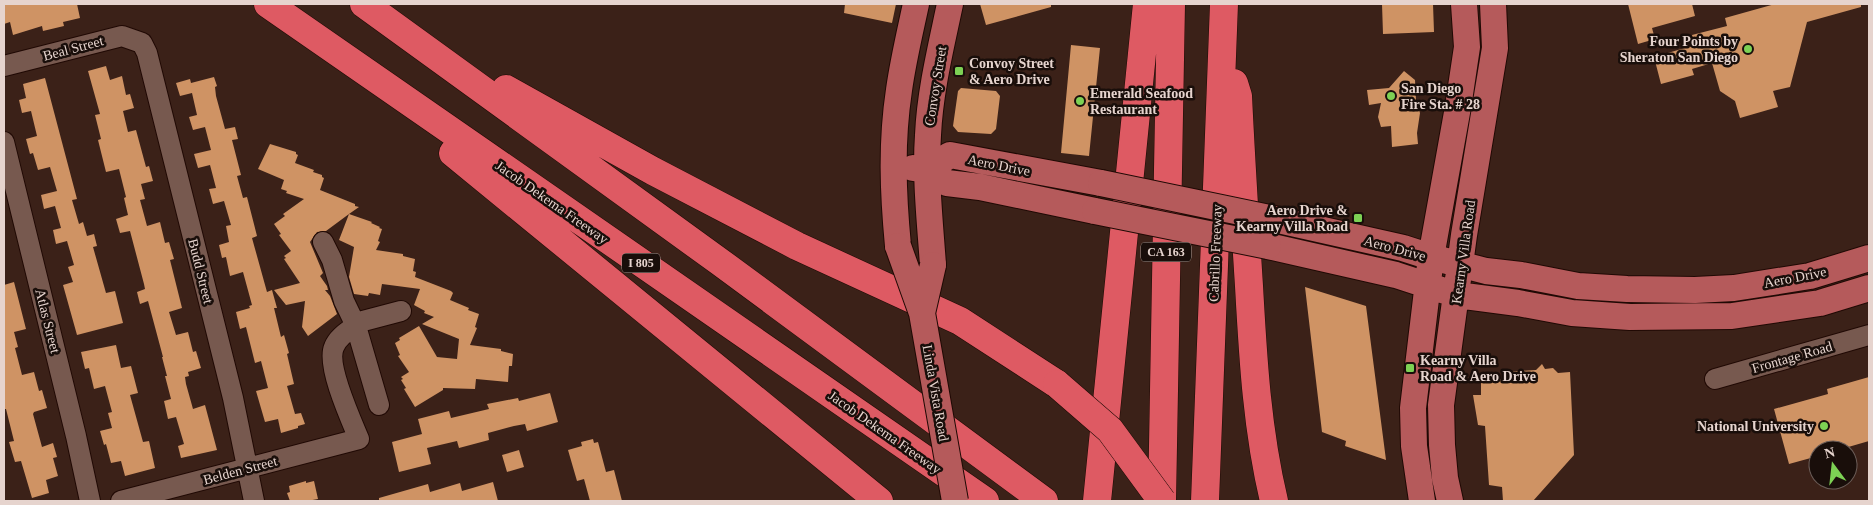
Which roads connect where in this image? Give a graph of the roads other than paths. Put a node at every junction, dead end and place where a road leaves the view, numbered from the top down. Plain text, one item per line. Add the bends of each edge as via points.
1 (268, 4) edge
2 (364, 4) edge
3 (916, 4) edge
4 (950, 4) edge
5 (1147, 4) edge
6 (1171, 4) edge
7 (1224, 4) edge
8 (1464, 4) edge
9 (1493, 4) edge
10 (392, 25) junction
11 (297, 26) junction
12 (142, 43) joint
13 (1222, 43) junction
14 (4, 66) edge
15 (4, 142) edge
16 (893, 164) junction
17 (927, 170) junction
18 (323, 242) dead end
19 (1431, 257) junction
20 (1869, 258) edge
21 (1460, 265) junction
22 (1427, 286) junction
23 (1869, 288) edge
24 (1457, 295) junction
25 (400, 311) dead end
26 (922, 314) junction
27 (356, 326) junction
28 (1869, 335) edge
29 (1715, 379) dead end
30 (379, 405) dead end
31 (247, 468) junction
32 (90, 501) edge
33 (121, 501) edge
34 (254, 501) edge
35 (879, 501) edge
36 (954, 501) edge
37 (985, 501) edge
38 (1044, 501) edge
39 (1096, 501) edge
40 (1162, 501) edge
41 (1205, 501) edge
42 (1274, 501) edge
43 (1422, 501) edge
44 (1450, 501) edge

1 - 11 highway, Jacob Dekema Freeway / I 805
2 - 10 highway
3 - 16 main road via 899,89
4 - 17 main road, Convoy Street via 931,99
5 - 39 highway
6 - 40 highway, CA 163
7 - 13 highway, Cabrillo Freeway
8 - 19 main road via 1466,47
9 - 21 main road, Kearny Villa Road via 1495,48
10 - 38 highway
10 - 40 highway, bridge via 653,171 797,246 960,321 1057,384 1110,430
11 - 35 highway
11 - 37 highway, Jacob Dekema Freeway / I 805
12 - 14 street, Beal Street via 122,36
12 - 31 street, Budd Street via 233,398
13 - 41 highway, Cabrillo Freeway
13 - 42 highway via 1238,96 1254,365 1264,460
15 - 32 street, Atlas Street
16 - 17 main road, Aero Drive
16 - 26 main road, Linda Vista Road, bridge via 898,246
17 - 19 main road, Aero Drive, bridge via 950,155 1274,219
17 - 22 main road, Aero Drive, bridge via 947,183 1268,246
17 - 26 main road, Linda Vista Road, bridge via 933,265
18 - 27 street
19 - 21 main road, Aero Drive
19 - 22 main road
20 - 21 main road, Aero Drive via 1810,276 1734,288 1695,290 1578,286
21 - 24 main road, Kearny Villa Road
22 - 24 main road, Aero Drive
22 - 43 main road via 1413,408 1414,446
23 - 24 main road, Aero Drive via 1820,303 1697,318 1572,314
24 - 44 main road, Kearny Villa Road via 1441,405 1445,478
25 - 27 street
26 - 36 main road, Linda Vista Road, bridge
27 - 30 street
27 - 31 street, Belden Street via 338,340 332,353 346,410 359,439
28 - 29 street, Frontage Road
31 - 33 street, Belden Street
31 - 34 street, Budd Street

